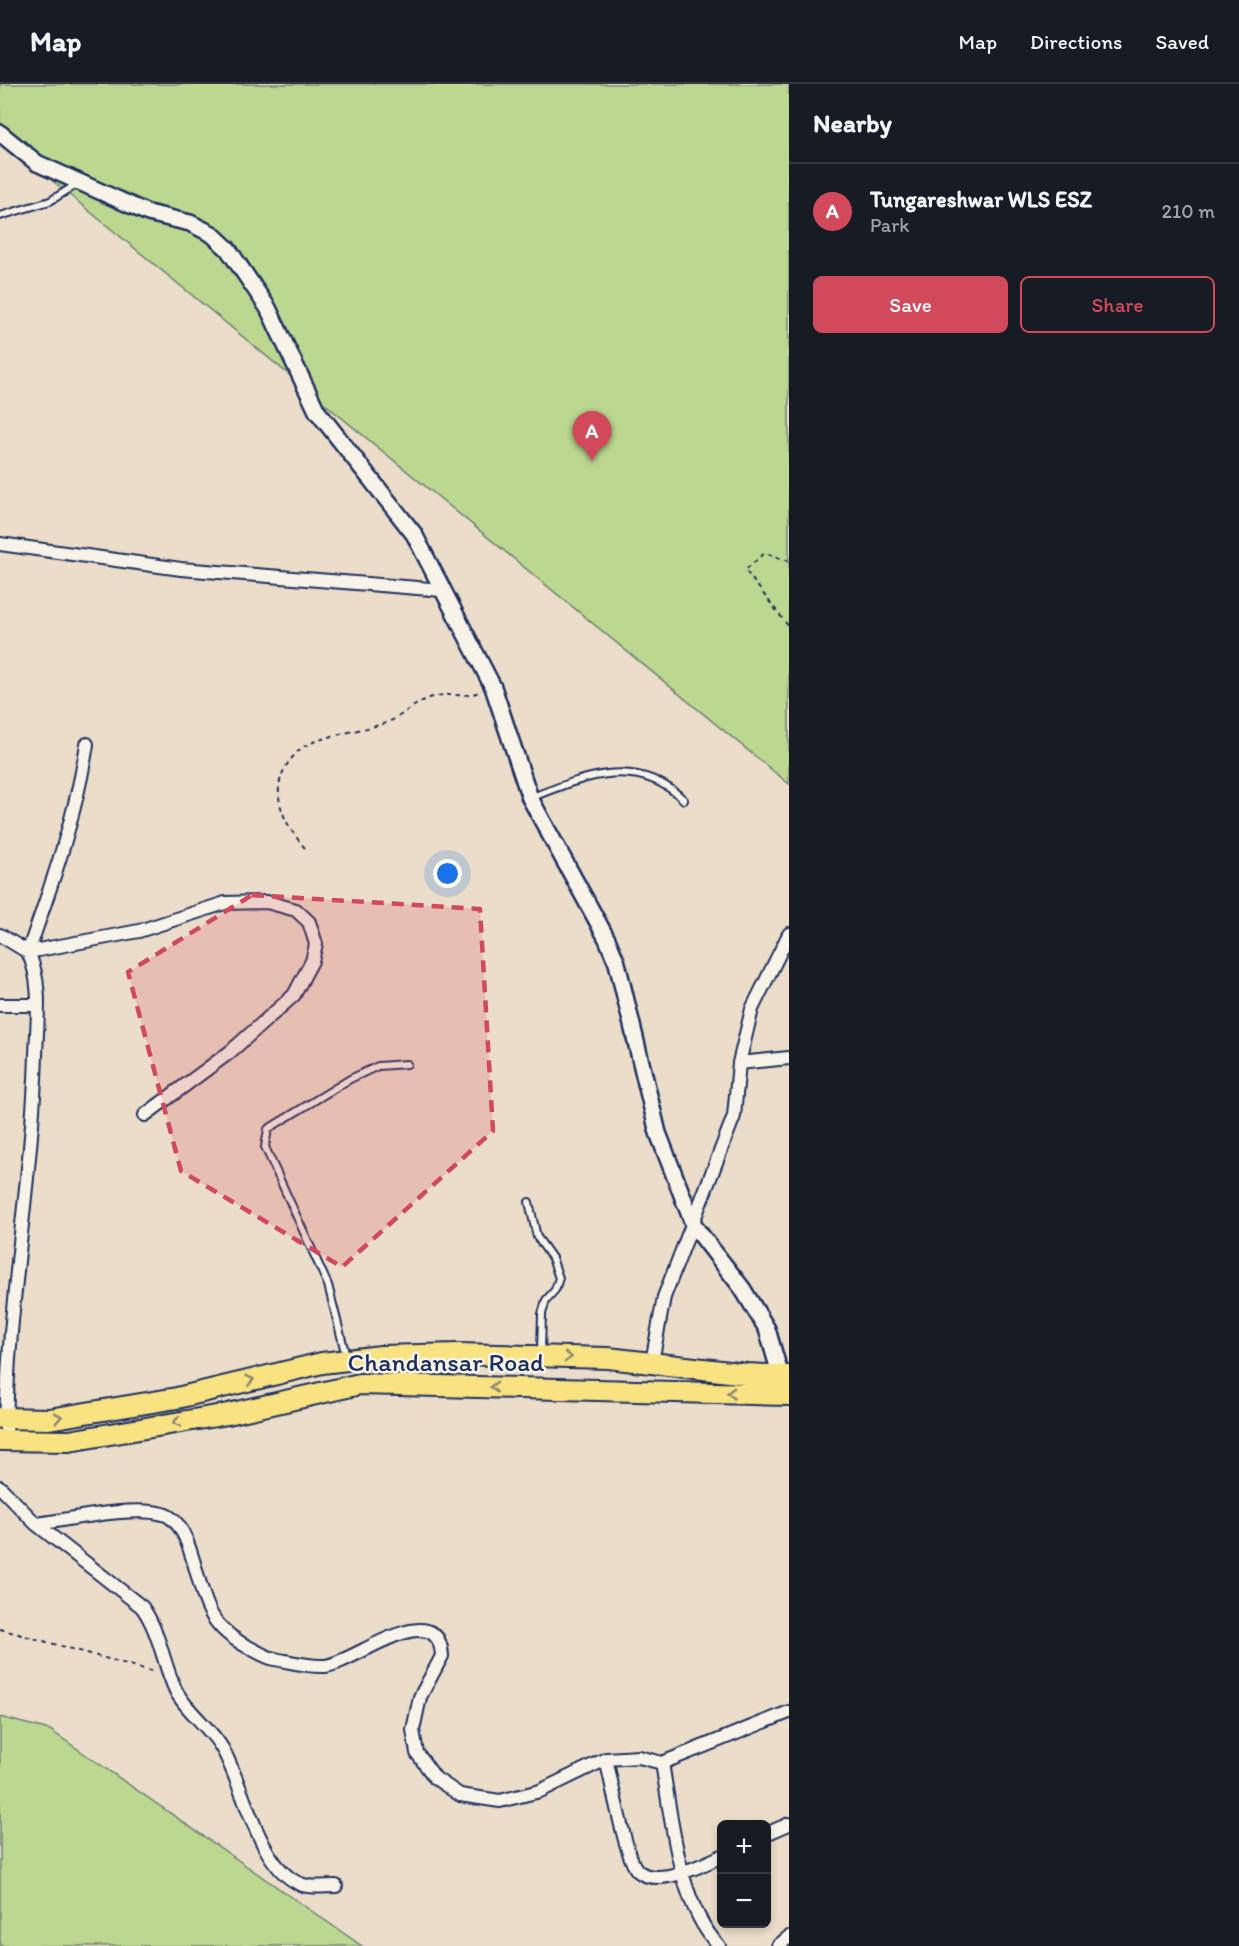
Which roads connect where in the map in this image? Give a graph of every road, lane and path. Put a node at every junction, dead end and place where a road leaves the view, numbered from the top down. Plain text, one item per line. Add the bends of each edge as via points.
1 (0, 133) edge
2 (78, 183) junction
3 (0, 216) edge
4 (0, 544) edge
5 (789, 561) edge
6 (442, 590) junction
7 (789, 627) edge
8 (493, 687) junction
9 (87, 744) dead end
10 (530, 798) junction
11 (684, 800) dead end
12 (305, 848) dead end
13 (789, 934) edge
14 (0, 935) edge
15 (28, 952) junction
16 (0, 1005) edge
17 (37, 1005) junction
18 (789, 1058) edge
19 (739, 1063) junction
20 (406, 1064) dead end
21 (146, 1114) dead end
22 (529, 1202) dead end
23 (694, 1226) junction
24 (540, 1356) junction
25 (347, 1360) junction
26 (652, 1362) junction
27 (786, 1385) edge
28 (3, 1418) edge
29 (3, 1440) edge
30 (0, 1487) edge
31 (36, 1524) junction
32 (0, 1629) edge
33 (169, 1676) junction
34 (789, 1712) edge
35 (606, 1759) junction
36 (662, 1763) junction
37 (789, 1824) edge
38 (771, 1832) edge
39 (717, 1858) edge
40 (684, 1874) junction
41 (336, 1886) dead end
42 (789, 1937) edge
43 (719, 1946) edge
44 (778, 1946) edge

1 - 2 street via 37,163
2 - 3 lane via 50,201
2 - 6 street via 148,213 190,223 212,234 228,249 268,308 317,411 414,534
4 - 6 street via 181,569
5 - 7 path via 765,553 745,570
6 - 8 street
8 - 10 street
8 - 12 path via 466,697 439,696 411,705 388,722 303,747 277,785 279,805
9 - 15 street via 58,867
10 - 11 lane via 586,777 621,772 654,779
10 - 23 street via 617,963 658,1133
13 - 19 street via 752,1009
14 - 15 street
15 - 17 street via 38,981
15 - 21 street via 139,931 225,903 267,902 296,910 309,921 316,944 312,962 294,995 230,1052
16 - 17 street
17 - 28 street via 34,1128
18 - 19 street
19 - 23 street via 734,1116
20 - 25 lane via 378,1066 350,1079 268,1129 266,1139 265,1147 328,1285
22 - 24 lane via 537,1237 552,1258 559,1278 542,1314
23 - 26 street via 664,1297
23 - 27 street via 742,1288 767,1329
24 - 25 main road via 381,1356
24 -> 26 main road
28 -> 25 main road via 50,1419 177,1398
26 - 27 main road via 747,1374
27 -> 29 main road, Chandansar Road via 360,1384 228,1414 69,1441
28 - 29 street
30 - 31 street
31 - 33 street via 142,1607 150,1619
31 - 35 street via 141,1512 162,1513 177,1519 185,1532 194,1571 214,1620 236,1642 270,1658 325,1666 346,1660 402,1631 431,1633 437,1638 442,1656 420,1697 413,1730 417,1753 435,1778 460,1795 500,1801 540,1791
32 - 33 path
33 - 41 street via 178,1695 221,1747 258,1834 280,1869 295,1882 311,1887
34 - 36 street
35 - 36 street via 639,1757
35 - 40 street via 635,1867 651,1876
36 - 40 street
37 - 38 street
39 - 40 street
40 - 43 street via 704,1930
42 - 44 street

